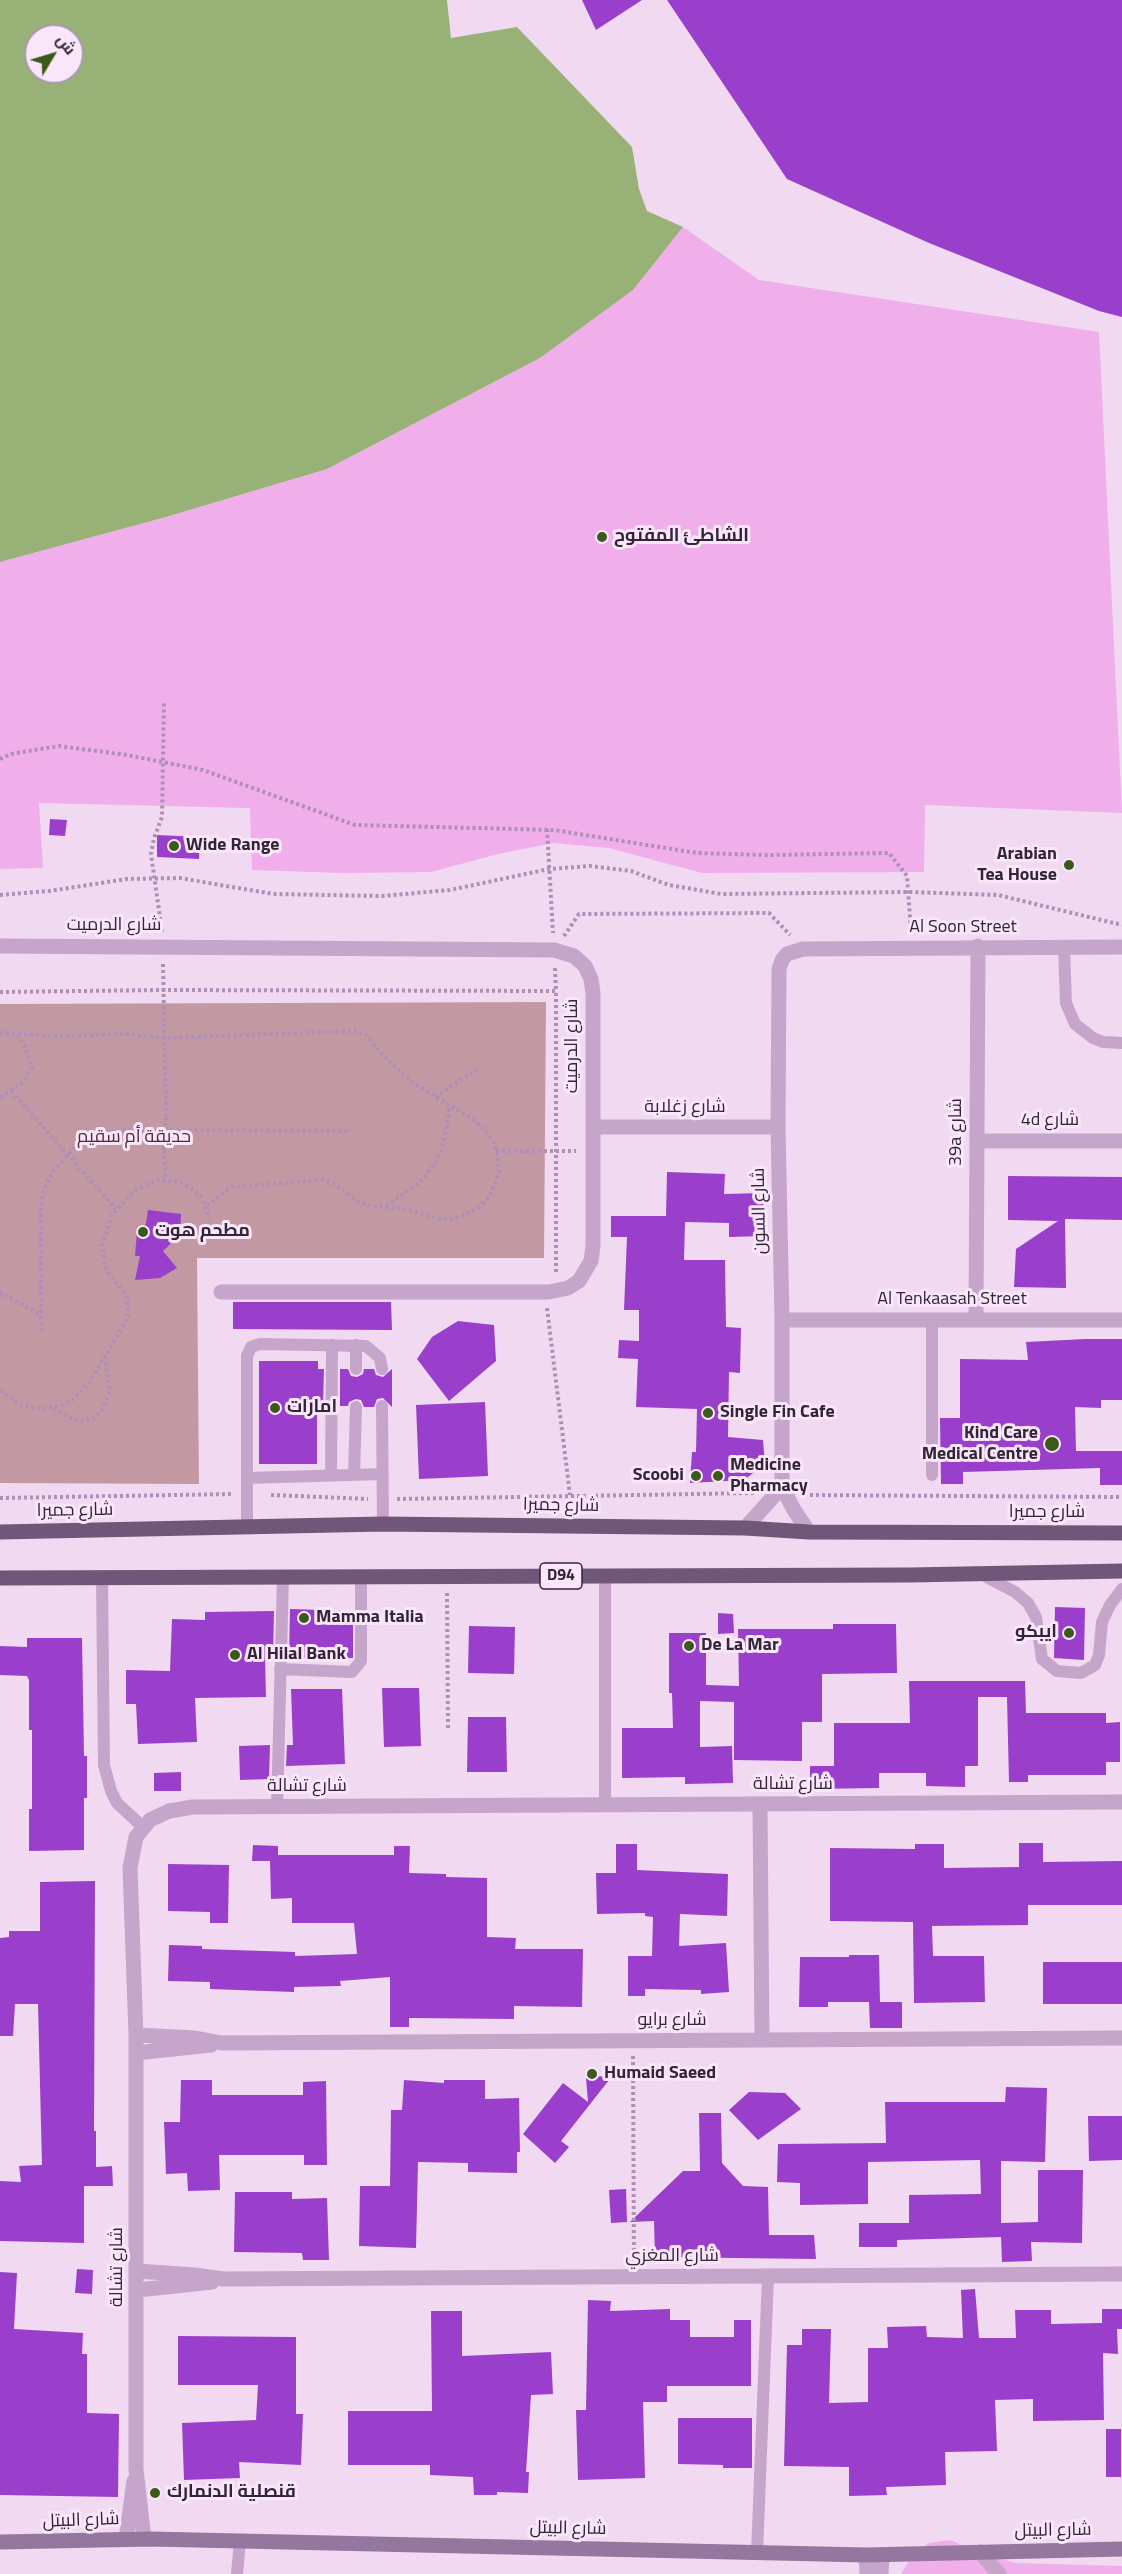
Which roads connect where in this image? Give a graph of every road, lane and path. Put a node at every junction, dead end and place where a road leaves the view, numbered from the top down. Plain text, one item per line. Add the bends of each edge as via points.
1 (164, 701) dead end
2 (0, 759) edge
3 (163, 762) junction
4 (547, 829) junction
5 (549, 869) junction
6 (156, 878) junction
7 (910, 892) junction
8 (0, 895) edge
9 (1122, 925) edge
10 (0, 946) edge
11 (163, 946) junction
12 (978, 946) junction
13 (911, 947) junction
14 (1064, 947) junction
15 (1122, 947) edge
16 (803, 948) junction
17 (554, 950) junction
18 (163, 990) junction
19 (556, 991) junction
20 (0, 992) edge
21 (0, 1033) edge
22 (16, 1034) junction
23 (165, 1038) junction
24 (1122, 1042) edge
25 (480, 1067) dead end
26 (11, 1091) junction
27 (0, 1096) edge
28 (435, 1097) junction
29 (450, 1107) junction
30 (593, 1127) junction
31 (778, 1127) junction
32 (351, 1131) dead end
33 (977, 1141) junction
34 (1122, 1141) edge
35 (592, 1150) junction
36 (496, 1151) junction
37 (556, 1151) junction
38 (66, 1154) junction
39 (166, 1180) junction
40 (206, 1206) junction
41 (386, 1206) junction
42 (116, 1209) junction
43 (210, 1219) dead end
44 (220, 1292) dead end
45 (556, 1292) junction
46 (0, 1295) edge
47 (41, 1315) junction
48 (932, 1319) junction
49 (976, 1319) junction
50 (782, 1320) junction
51 (1122, 1320) edge
52 (41, 1331) dead end
53 (332, 1345) junction
54 (356, 1345) junction
55 (104, 1357) junction
56 (356, 1369) dead end
57 (382, 1369) dead end
58 (0, 1391) edge
59 (356, 1407) dead end
60 (382, 1407) dead end
61 (53, 1408) junction
62 (383, 1474) junction
63 (331, 1475) junction
64 (354, 1475) junction
65 (932, 1475) dead end
66 (247, 1478) junction
67 (783, 1491) junction
68 (570, 1495) dead end
69 (1122, 1497) edge
70 (383, 1524) junction
71 (247, 1527) junction
72 (745, 1528) junction
73 (0, 1532) edge
74 (809, 1532) junction
75 (1122, 1533) edge
76 (1122, 1571) edge
77 (978, 1572) junction
78 (605, 1576) junction
79 (283, 1577) junction
80 (361, 1577) junction
81 (447, 1577) junction
82 (0, 1578) edge
83 (102, 1578) junction
84 (1122, 1589) edge
85 (280, 1669) junction
86 (448, 1728) dead end
87 (1122, 1802) edge
88 (760, 1804) junction
89 (604, 1805) junction
90 (277, 1807) junction
91 (142, 1827) junction
92 (136, 2035) junction
93 (1122, 2038) edge
94 (762, 2040) junction
95 (632, 2041) junction
96 (222, 2043) junction
97 (136, 2053) junction
98 (137, 2271) junction
99 (1122, 2274) edge
100 (768, 2276) junction
101 (634, 2277) junction
102 (223, 2279) junction
103 (138, 2290) junction
104 (136, 2469) junction
105 (126, 2539) junction
106 (144, 2539) junction
107 (240, 2541) junction
108 (4, 2543) edge
109 (1122, 2549) edge
110 (980, 2552) junction
111 (757, 2553) junction
112 (866, 2555) junction
113 (882, 2555) junction
114 (237, 2574) edge
115 (867, 2574) edge
116 (881, 2574) edge
117 (999, 2574) edge

1 - 3 path
2 - 3 path via 59,746
3 - 4 path via 244,783 355,825
3 - 6 path via 162,817 151,845
4 - 5 path
4 - 7 path via 698,853 889,853 908,876
5 - 6 path via 483,885 382,896 273,894 205,880
5 - 7 path via 611,867 669,885 721,894
5 - 17 path
6 - 8 path
6 - 11 path
7 - 9 path via 1007,896
7 - 13 path
10 - 11 street, شارع الدرميت
11 - 17 street, شارع الدرميت
11 - 18 path
12 - 13 street, Al Soon Street
12 - 14 street, Al Soon Street
12 - 33 street, 39a شارع
13 - 16 street, Al Soon Street
14 - 15 street, Al Soon Street
14 - 24 lane via 1066,1003 1075,1024 1103,1042
16 - 17 path via 769,913 579,914
16 - 31 street, شارع السون via 787,954 779,969
17 - 19 path
17 - 30 street, شارع الدرميت via 574,956 591,979
18 - 19 path
18 - 20 path
18 - 23 path
19 - 37 path
21 - 22 path
22 - 23 path
22 - 26 path via 25,1045 32,1068
23 - 28 path via 355,1031 366,1035 397,1069
23 - 39 path, bridge
25 - 28 path
26 - 27 path
26 - 38 path
28 - 29 path
29 - 36 path via 486,1131
29 - 41 path via 437,1161 420,1182
30 - 31 street, شارع زغلابة
30 - 35 street, شارع الدرميت
31 - 50 street, شارع السون
32 - 38 path via 124,1130 92,1138
33 - 34 street, 4d شارع
33 - 49 street, 39a شارع
35 - 37 path
35 - 45 street, شارع الدرميت via 591,1261 579,1281
36 - 37 path
36 - 41 path via 499,1172 495,1185 483,1203 465,1215 440,1219
37 - 45 path
38 - 42 path
38 - 47 path via 48,1180 41,1204
39 - 40 path via 194,1190
39 - 42 path via 141,1186
40 - 41 path via 232,1187 309,1179 334,1184 357,1202
40 - 43 path
42 - 55 path via 104,1235 102,1254 106,1270 126,1295 129,1313
44 - 45 street, شارع الدرميت
45 - 68 path via 547,1305
46 - 47 path
47 - 52 path
48 - 49 street, Al Tenkaasah Street
48 - 50 street, Al Tenkaasah Street
48 - 65 lane
49 - 51 street, Al Tenkaasah Street
50 - 67 street, شارع السون
53 - 54 lane
53 - 63 lane
53 - 66 lane via 260,1344 248,1351
54 - 56 lane
54 - 57 lane via 372,1348
55 - 61 path via 80,1393
55 - 61 path via 110,1391 102,1411 84,1421
58 - 61 path via 22,1406
59 - 64 lane
60 - 62 lane
62 - 64 lane
62 - 70 lane
63 - 64 lane
63 - 66 lane
66 - 71 lane
67 - 69 path
67 - 72 street
67 - 74 street
70 - 71 main road, شارع جميرا
70 - 72 main road, شارع جميرا
71 - 73 main road, شارع جميرا
72 - 74 main road, شارع جميرا
74 - 75 main road, شارع جميرا
76 - 77 main road, D94
77 - 78 main road, D94
77 - 84 lane via 1028,1603 1036,1617 1042,1659 1057,1671 1081,1673 1095,1665 1102,1622
78 - 81 main road, D94
78 - 89 lane
79 - 80 main road, D94
79 - 83 main road, D94
79 - 85 lane
80 - 81 main road, D94
80 - 85 lane via 361,1661 352,1672
81 - 86 path
82 - 83 main road, D94
83 - 91 lane via 104,1765 117,1803
85 - 90 lane
87 - 88 street, شارع تشالة
88 - 89 street, شارع تشالة
88 - 94 street
89 - 90 street, شارع تشالة
90 - 91 street, شارع تشالة via 181,1808 159,1815
91 - 92 street, شارع تشالة via 130,1868
92 - 96 street, شارع برايو
92 - 97 street, شارع تشالة
93 - 94 street, شارع برايو
94 - 95 street, شارع برايو
95 - 96 street, شارع برايو
95 - 101 path
96 - 97 street, شارع برايو
97 - 98 street, شارع تشالة
98 - 102 street, شارع المغزي
98 - 103 street, شارع تشالة
99 - 100 street, شارع المغزي
100 - 101 street, شارع المغزي
100 - 111 lane
101 - 102 street, شارع المغزي
102 - 103 street, شارع المغزي
103 - 104 street, شارع تشالة
104 - 105 street, شارع تشالة
104 - 106 street, شارع تشالة
105 - 106 street, شارع البيتل
105 - 108 street, شارع البيتل
106 - 107 street, شارع البيتل
107 - 111 street, شارع البيتل
107 - 114 lane
109 - 110 street, شارع البيتل
110 - 113 street, شارع البيتل
110 - 117 street
111 - 112 street, شارع البيتل
112 - 113 street, شارع البيتل
112 - 115 street
113 - 116 street

